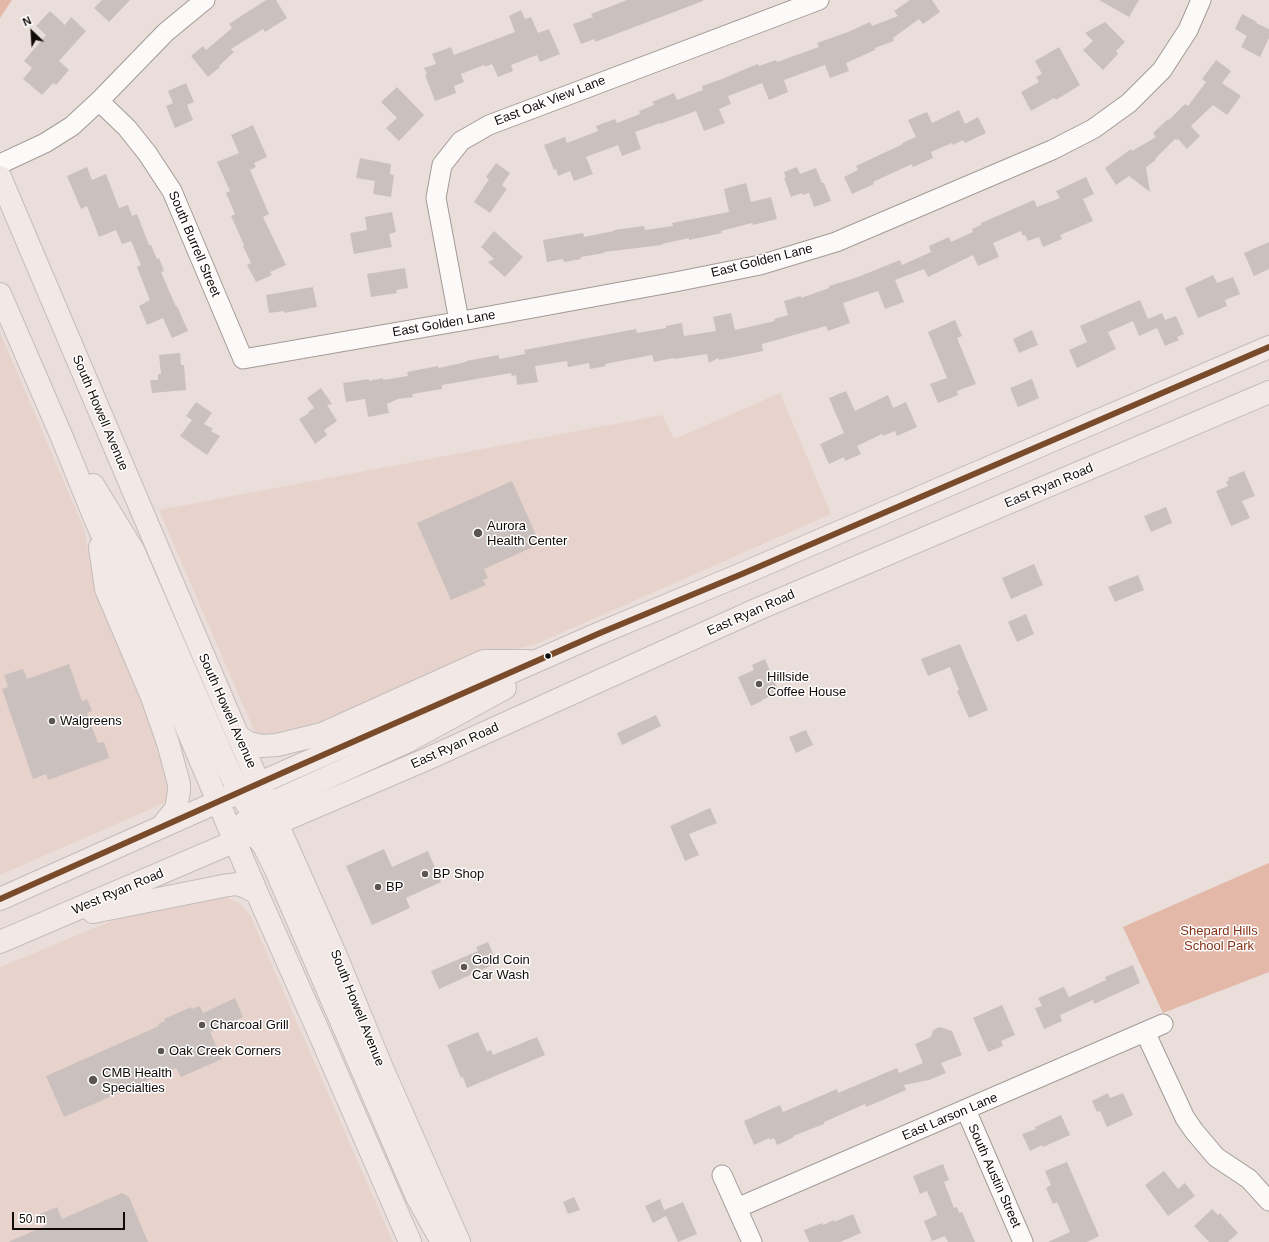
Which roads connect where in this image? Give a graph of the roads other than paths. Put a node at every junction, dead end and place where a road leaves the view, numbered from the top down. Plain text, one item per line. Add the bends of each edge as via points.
1 (205, 0) edge
2 (819, 0) edge
3 (1201, 0) edge
4 (99, 101) junction
5 (0, 164) edge
6 (0, 177) edge
7 (0, 294) edge
8 (460, 321) junction
9 (1269, 348) edge
10 (243, 359) joint
11 (1269, 392) edge
12 (61, 435) junction
13 (96, 521) junction
14 (560, 651) junction
15 (537, 661) junction
16 (238, 736) junction
17 (259, 783) junction
18 (239, 792) junction
19 (218, 802) junction
20 (256, 823) junction
21 (162, 826) junction
22 (257, 893) junction
23 (0, 899) edge
24 (47, 922) junction
25 (0, 942) edge
26 (1163, 1024) dead end
27 (1145, 1032) junction
28 (966, 1110) junction
29 (722, 1175) dead end
30 (1269, 1201) edge
31 (737, 1208) junction
32 (410, 1242) edge
33 (442, 1242) edge
34 (459, 1242) edge
35 (752, 1242) edge
36 (1023, 1242) edge

1 - 4 street via 166,32
2 - 8 street, East Oak View Lane via 489,125 461,141 442,165 436,198
3 - 8 street, East Golden Lane via 1188,30 1162,70 1129,103 1093,129 1052,150 836,242 760,264
4 - 5 street via 72,126 45,143
4 - 10 street, South Burrell Street via 127,128 172,191
6 - 16 main road, South Howell Avenue
7 - 12 main road, South Howell Avenue
8 - 10 street, East Golden Lane
9 - 14 main road
11 - 20 main road, East Ryan Road via 758,609 427,759
12 - 13 main road, South Howell Avenue
12 - 18 main road via 134,550
13 - 19 main road, South Howell Avenue
13 - 21 main road via 106,589 152,697 179,784 176,809
14 - 15 main road
14 - 20 main road via 512,685
15 - 16 main road via 484,661 322,734 277,745 261,746 249,743
15 - 17 main road
16 - 17 main road, South Howell Avenue
17 - 18 main road
17 - 20 main road, South Howell Avenue
18 - 19 main road
18 - 20 main road
19 - 20 main road, South Howell Avenue
19 - 21 main road
20 - 22 main road, South Howell Avenue
20 - 24 main road, West Ryan Road
20 - 33 main road via 417,1197
20 - 34 main road, South Howell Avenue via 336,956
21 - 23 main road
22 - 24 main road via 236,884
22 - 32 main road, South Howell Avenue
24 - 25 main road, West Ryan Road
26 - 27 street, East Larson Lane
27 - 28 street, East Larson Lane
27 - 30 street via 1185,1118 1194,1131 1216,1157 1249,1179
28 - 31 street, East Larson Lane
28 - 36 street, South Austin Street
29 - 31 street
31 - 35 street

